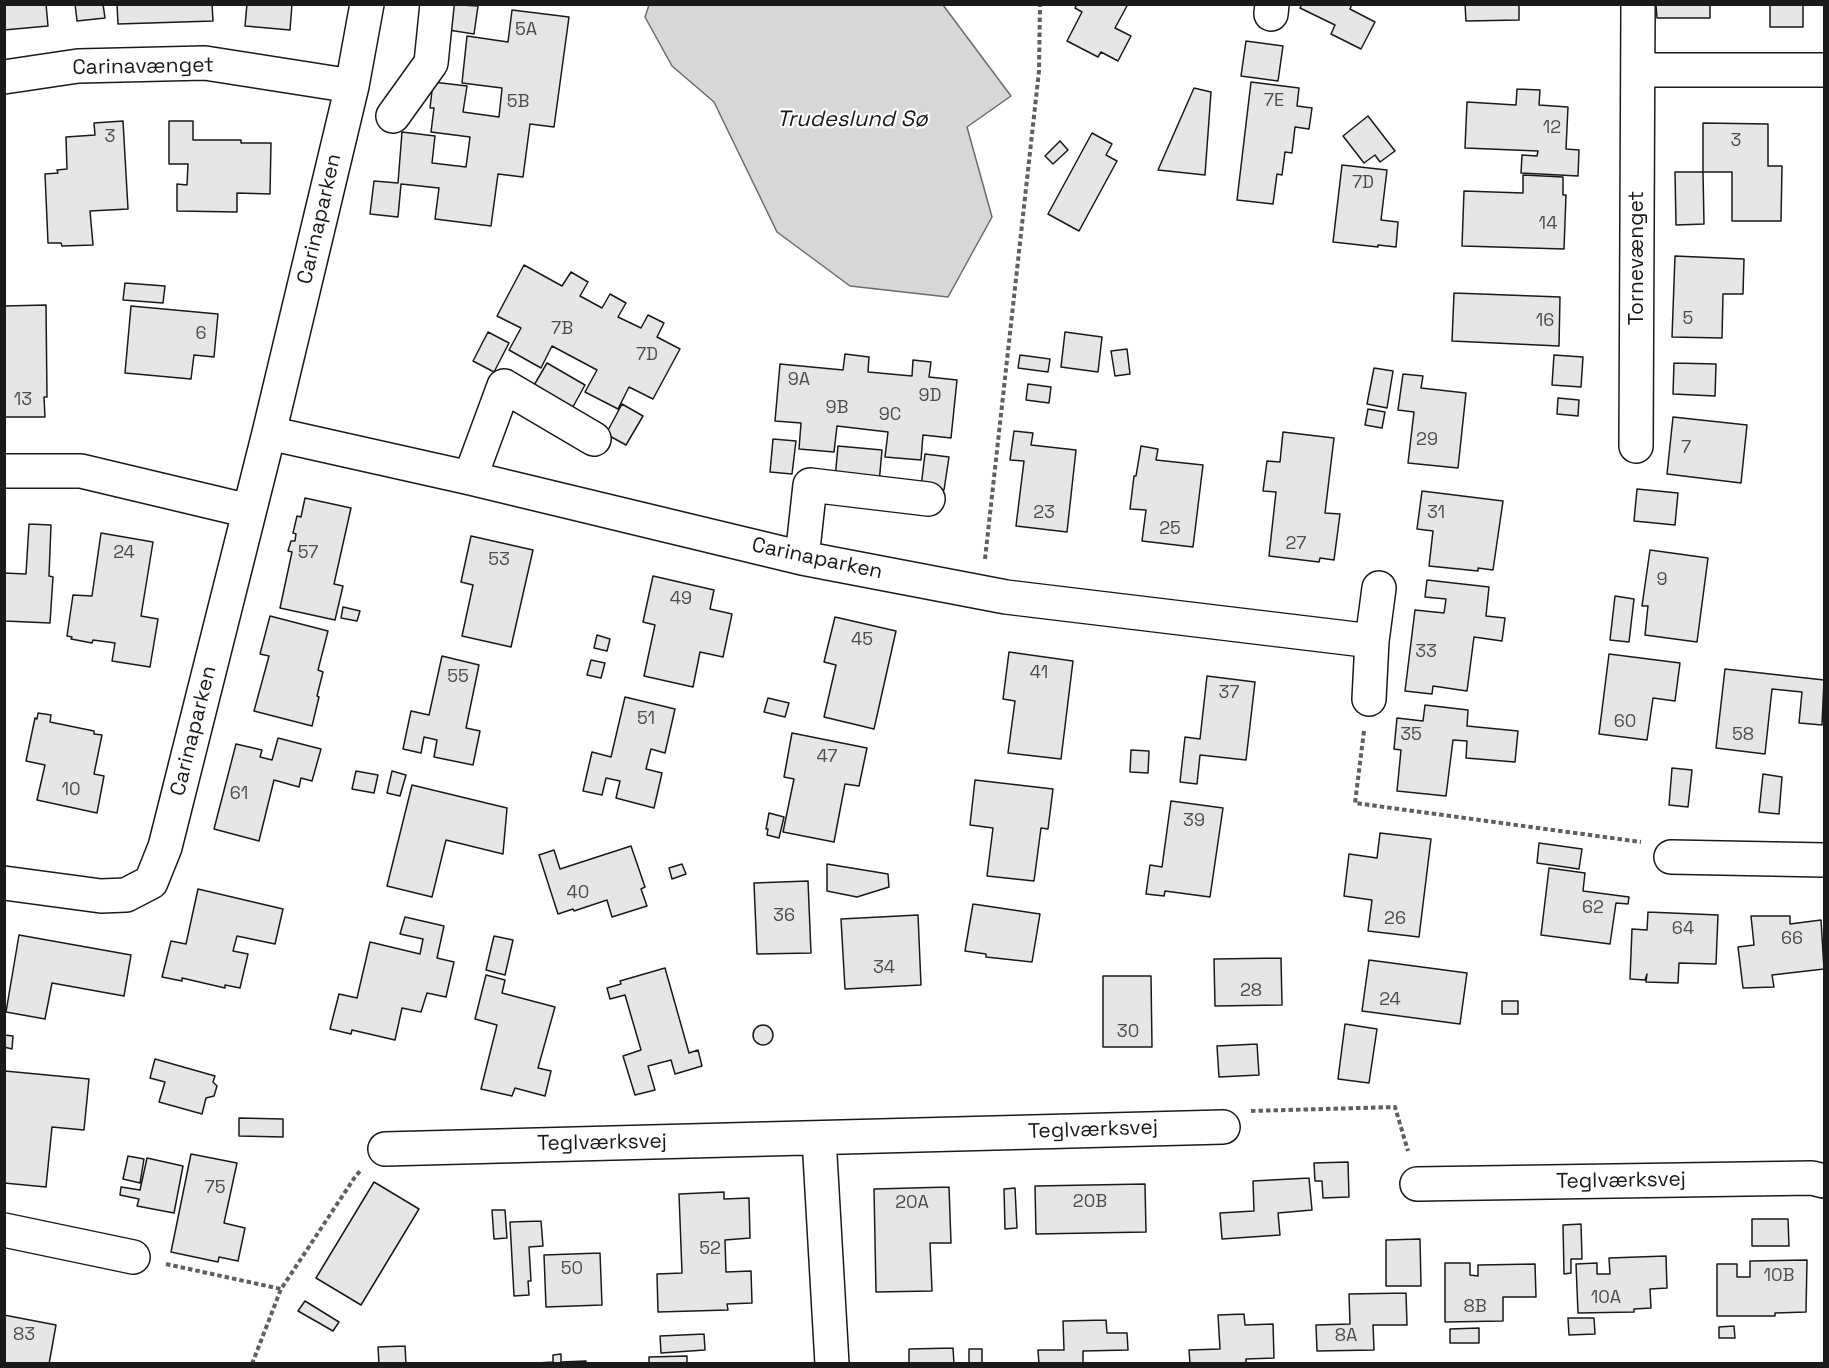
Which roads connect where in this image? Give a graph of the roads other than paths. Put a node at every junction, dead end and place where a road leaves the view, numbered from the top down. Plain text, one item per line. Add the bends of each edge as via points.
1 (368, 4) edge
2 (437, 4) edge
3 (1638, 4) edge
4 (1638, 70) junction
5 (1824, 70) edge
6 (4, 77) edge
7 (352, 86) junction
8 (393, 116) dead end
9 (269, 433) junction
10 (594, 439) dead end
11 (1636, 446) dead end
12 (4, 471) edge
13 (470, 478) junction
14 (928, 499) dead end
15 (249, 511) junction
16 (802, 558) junction
17 (1379, 588) dead end
18 (1372, 641) junction
19 (1369, 699) road end
20 (1671, 857) road end
21 (1824, 860) edge
22 (4, 883) edge
23 (1223, 1127) road end
24 (819, 1138) junction
25 (385, 1149) road end
26 (1824, 1181) edge
27 (1417, 1184) road end
28 (4, 1230) edge
29 (133, 1257) road end
30 (832, 1364) edge

1 - 7 street, Carinaparken
2 - 8 street via 431,63
3 - 4 street, Tornevænget
4 - 5 street
4 - 11 street, Tornevænget
6 - 7 street, Carinavænget via 78,66 205,63
7 - 9 street, Carinaparken
9 - 13 street, Carinaparken
9 - 15 street, Carinaparken
10 - 13 street via 504,386
12 - 15 street via 81,471
13 - 16 street, Carinaparken
14 - 16 street via 810,485
15 - 22 street, Carinaparken via 165,847 151,882 126,895 101,896
16 - 18 street, Carinaparken via 1006,597
17 - 18 street
18 - 19 street
20 - 21 street
23 - 24 street, Teglværksvej
24 - 25 street, Teglværksvej
24 - 30 street
26 - 27 street, Teglværksvej via 1812,1178
28 - 29 street

